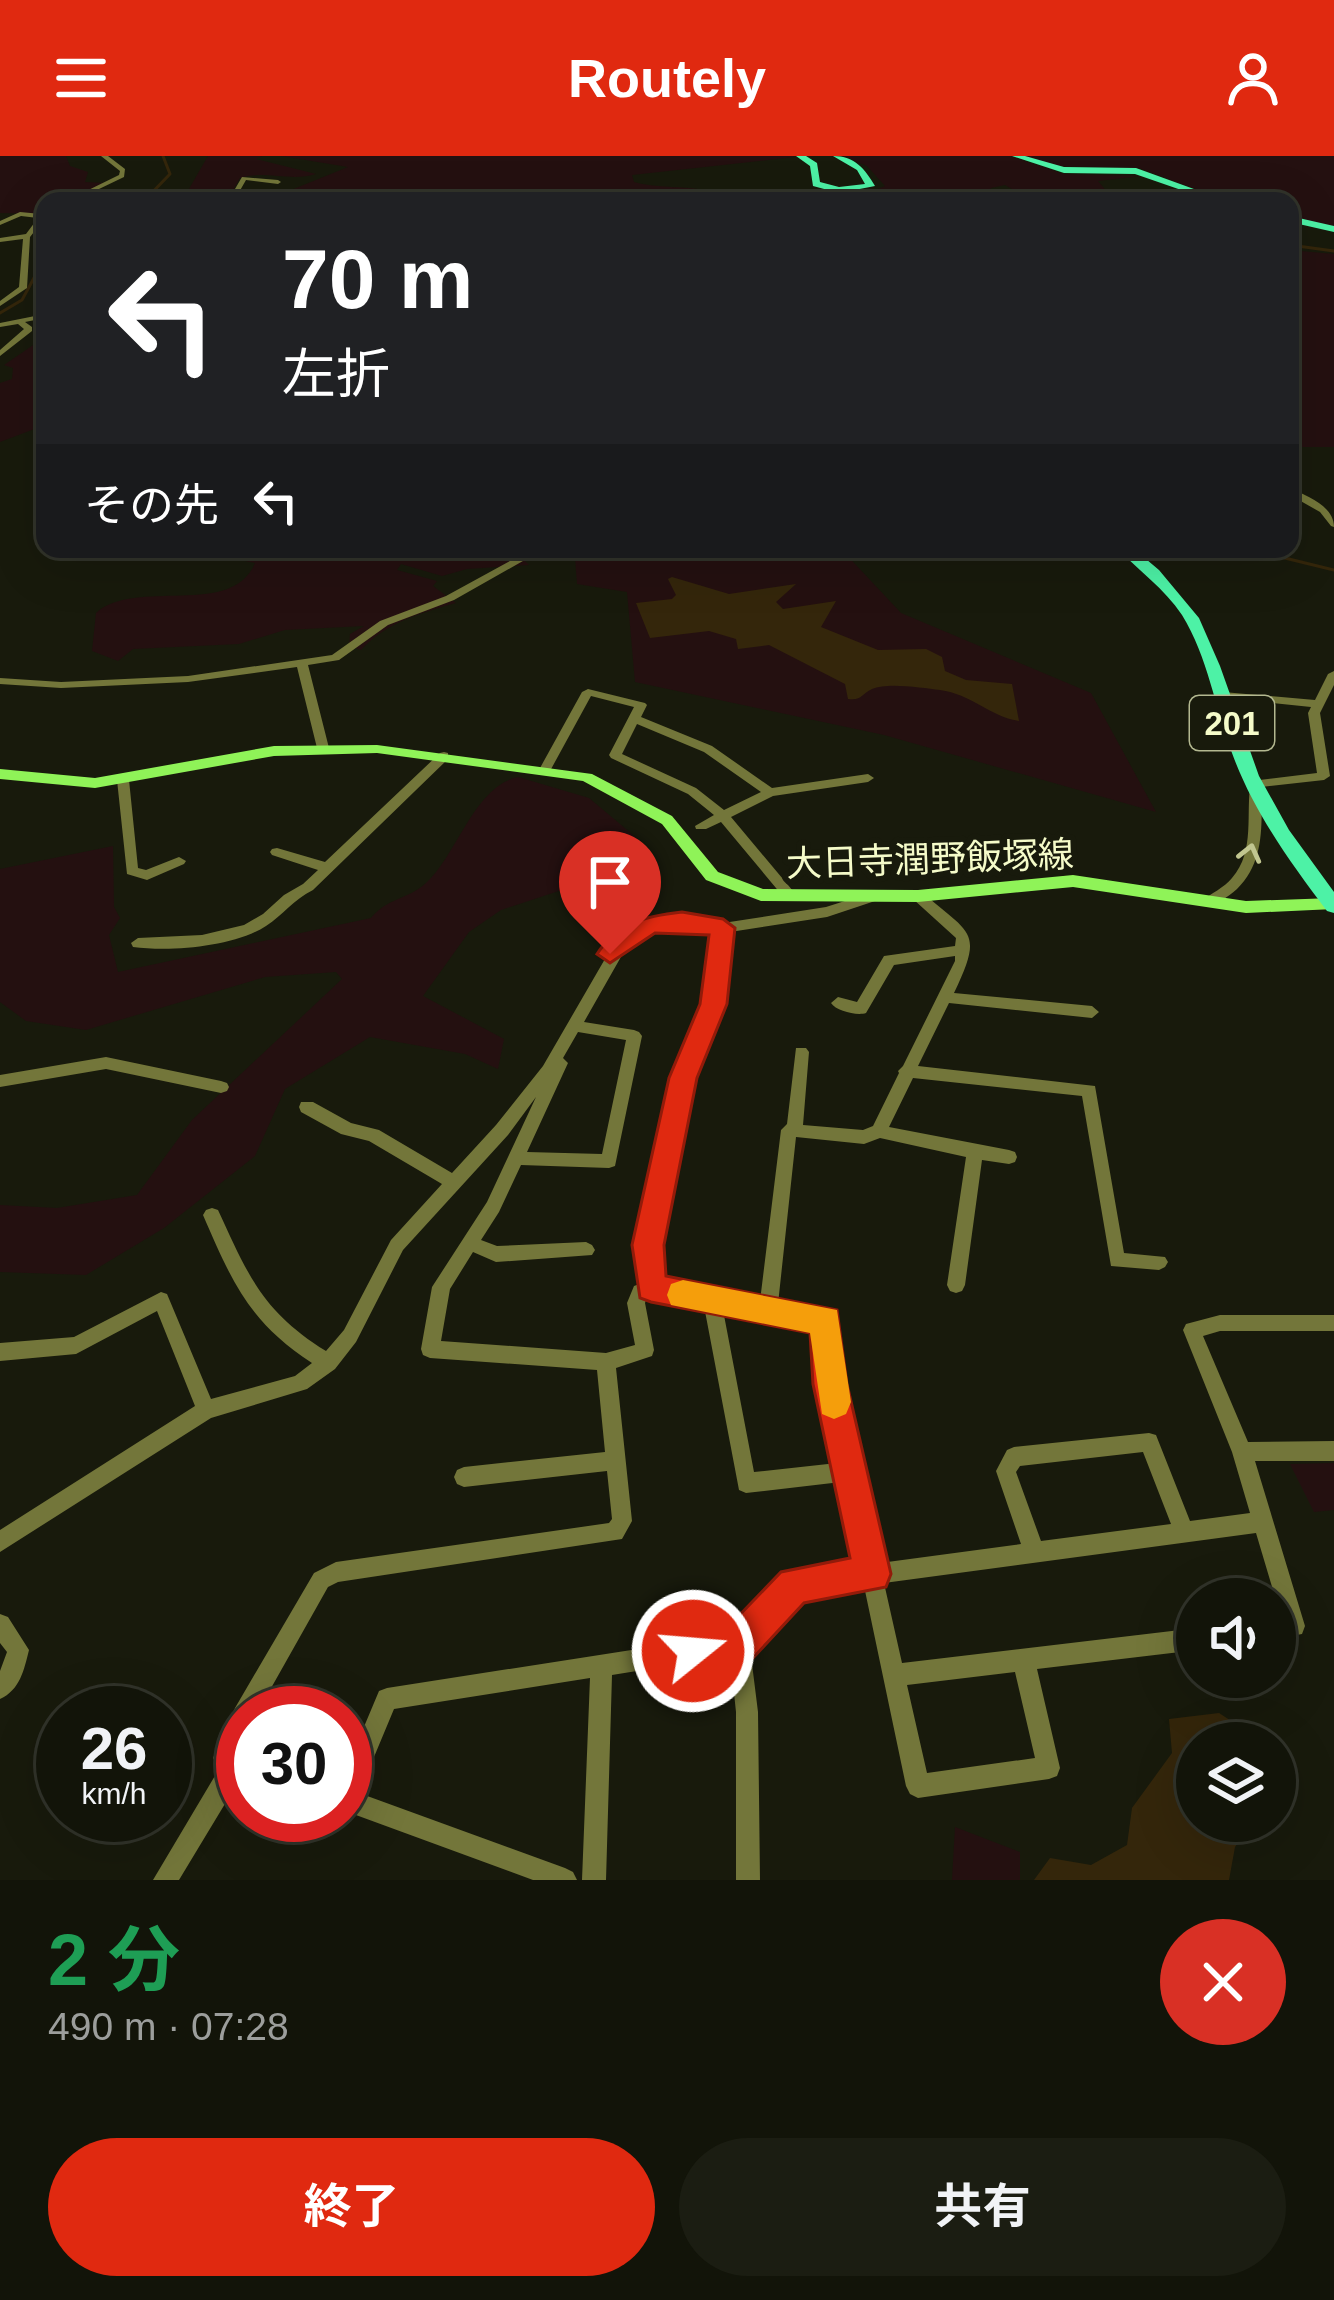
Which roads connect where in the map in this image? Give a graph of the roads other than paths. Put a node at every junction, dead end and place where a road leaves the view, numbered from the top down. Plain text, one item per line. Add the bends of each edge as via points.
1 (104, 156) edge
2 (800, 156) edge
3 (837, 156) edge
4 (1016, 156) edge
5 (278, 182) dead end
6 (87, 192) edge
7 (236, 192) edge
8 (1196, 192) edge
9 (36, 215) edge
10 (1299, 222) edge
11 (0, 223) edge
12 (36, 225) edge
13 (1299, 230) edge
14 (1334, 232) edge
15 (28, 236) junction
16 (0, 240) edge
17 (0, 304) edge
18 (36, 316) edge
19 (19, 321) junction
20 (0, 325) edge
21 (0, 354) edge
22 (1299, 495) edge
23 (1334, 499) edge
24 (1310, 502) junction
25 (1334, 524) edge
26 (523, 558) edge
27 (1134, 558) edge
28 (302, 665) junction
29 (1334, 674) edge
30 (0, 681) edge
31 (1223, 695) junction
32 (1315, 704) junction
33 (634, 719) junction
34 (323, 748) junction
35 (444, 756) junction
36 (546, 768) junction
37 (0, 774) edge
38 (868, 778) dead end
39 (123, 780) junction
40 (1255, 784) junction
41 (770, 792) junction
42 (723, 816) junction
43 (701, 826) dead end
44 (277, 852) dead end
45 (178, 861) dead end
46 (328, 868) junction
47 (918, 896) junction
48 (791, 897) junction
49 (870, 898) junction
50 (1208, 902) junction
51 (1334, 905) edge
52 (723, 928) junction
53 (138, 943) dead end
54 (964, 950) junction
55 (944, 997) junction
56 (838, 1003) dead end
57 (1092, 1012) dead end
58 (570, 1035) junction
59 (802, 1052) dead end
60 (905, 1071) junction
61 (0, 1081) edge
62 (221, 1087) dead end
63 (307, 1107) dead end
64 (795, 1130) junction
65 (879, 1131) junction
66 (975, 1152) junction
67 (1010, 1157) dead end
68 (516, 1158) junction
69 (454, 1183) junction
70 (212, 1214) dead end
71 (470, 1243) junction
72 (586, 1250) dead end
73 (1159, 1262) dead end
74 (956, 1285) dead end
75 (651, 1288) junction
76 (712, 1301) junction
77 (768, 1310) junction
78 (1334, 1323) edge
79 (0, 1352) edge
80 (606, 1362) junction
81 (328, 1363) junction
82 (206, 1410) junction
83 (1334, 1451) edge
84 (1242, 1453) junction
85 (616, 1460) junction
86 (850, 1471) junction
87 (464, 1477) dead end
88 (1261, 1522) junction
89 (1184, 1532) junction
90 (0, 1542) edge
91 (1034, 1552) junction
92 (872, 1574) junction
93 (1279, 1578) edge
94 (0, 1625) edge
95 (1176, 1642) edge
96 (739, 1644) junction
97 (1024, 1662) junction
98 (601, 1665) junction
99 (896, 1675) junction
100 (260, 1686) edge
101 (0, 1688) edge
102 (216, 1800) edge
103 (165, 1880) edge
104 (566, 1880) edge
105 (594, 1880) edge
106 (748, 1880) edge

1 - 6 street via 122,176
2 - 3 highway via 825,189 871,186 860,168
4 - 8 highway via 1064,170 1136,171
5 - 7 street via 244,178
9 - 11 street
10 - 14 highway
12 - 15 street
13 - 14 highway
15 - 16 street
15 - 17 street via 23,288
18 - 19 street
19 - 20 street
19 - 21 street via 29,329
22 - 24 street
23 - 24 street
24 - 25 street
26 - 28 street via 384,623 346,654
27 - 31 highway, 201 via 1193,614
28 - 30 street via 188,679
28 - 34 street
29 - 32 street
31 - 32 street
31 - 40 highway, 201
32 - 40 street via 1324,776
33 - 36 street via 641,705 588,692
33 - 41 street via 708,749
33 - 42 street via 615,755 692,791
34 - 35 main road, 大日寺潤野飯塚線
34 - 39 main road, 大日寺潤野飯塚線
35 - 36 main road, 大日寺潤野飯塚線
35 - 46 street
36 - 48 main road, 大日寺潤野飯塚線 via 633,797 667,820 712,876 736,889
37 - 39 main road, 大日寺潤野飯塚線
38 - 41 street
39 - 45 street via 132,871 147,875
50 -> 40 street via 1246,872 1256,838
40 - 51 highway, 201 via 1272,823
41 - 42 street
42 - 43 street
42 - 48 street
44 - 46 street
46 - 53 street via 261,923
47 - 49 main road, 大日寺潤野飯塚線
47 - 50 main road, 大日寺潤野飯塚線 via 1073,881
47 - 54 street via 963,936
48 - 49 main road, 大日寺潤野飯塚線
49 - 52 street
50 - 51 main road, 大日寺潤野飯塚線
52 - 58 street via 669,922 625,937
52 - 75 street via 713,1004 683,1078 648,1245
54 - 55 street
54 - 56 street via 889,960 861,1009
55 - 57 street
55 - 60 street
58 - 68 street
58 - 68 street via 634,1036 609,1161
58 - 69 street
59 - 64 street
60 - 65 street
60 - 73 street via 1089,1090 1117,1262
61 - 62 street via 106,1063
63 - 69 street
64 - 65 street
64 - 77 street via 788,1130
65 - 66 street
66 - 67 street
66 - 74 street
68 - 71 street
69 - 81 street via 397,1245
70 - 81 street via 248,1295 278,1332
71 - 72 street via 496,1254
71 - 80 street via 441,1287 430,1349
75 - 76 street
75 - 80 street via 636,1303 645,1350
76 - 77 street
76 - 86 street via 746,1483
77 - 86 street via 825,1321
78 - 84 street via 1192,1330
79 - 82 street via 76,1345 161,1300
80 - 85 street
81 - 82 street via 300,1382
82 - 90 street
83 - 84 street
84 - 88 street
85 - 87 street
85 - 100 street via 622,1521 615,1532 336,1572 321,1580
86 - 92 street
88 - 89 street
88 - 93 street
89 - 91 street
89 - 91 street via 1149,1442 1014,1457 1006,1472
91 - 92 street
92 - 96 street via 794,1585
92 - 99 street
94 - 101 street via 18,1650
95 - 97 street
96 - 98 street
96 - 106 street
97 - 99 street
97 - 99 street via 1049,1768 919,1786
98 - 104 street via 388,1699 345,1799
98 - 105 street
102 - 103 street

